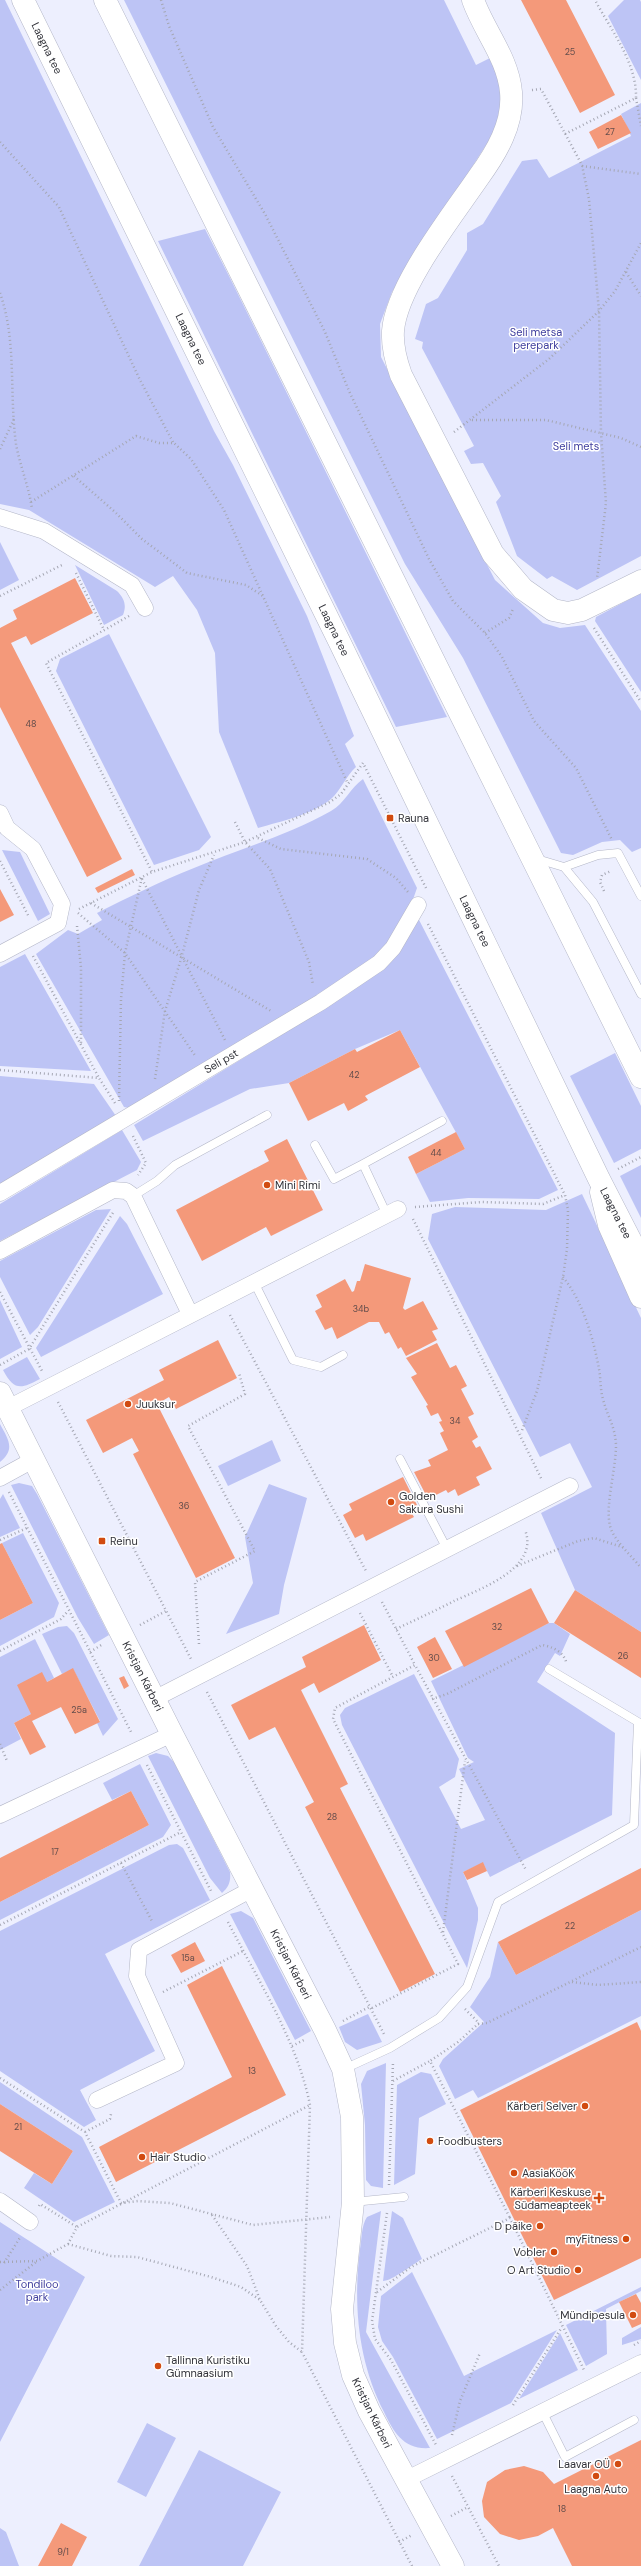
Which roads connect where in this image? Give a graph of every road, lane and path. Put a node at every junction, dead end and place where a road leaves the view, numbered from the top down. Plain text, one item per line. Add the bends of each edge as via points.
1 (23, 0) edge
2 (105, 0) edge
3 (161, 0) edge
4 (473, 0) edge
5 (595, 0) edge
6 (511, 93) junction
7 (636, 98) junction
8 (641, 126) edge
9 (565, 134) junction
10 (0, 142) edge
11 (582, 166) junction
12 (641, 174) edge
13 (641, 243) edge
14 (625, 271) junction
15 (0, 293) edge
16 (641, 296) edge
17 (599, 311) junction
18 (14, 419) junction
19 (471, 420) junction
20 (601, 433) junction
21 (174, 444) junction
22 (437, 444) junction
23 (641, 447) edge
24 (0, 449) edge
25 (74, 476) junction
26 (31, 502) junction
27 (0, 517) edge
28 (35, 528) junction
29 (60, 541) junction
30 (70, 561) junction
31 (641, 581) edge
32 (0, 596) edge
33 (264, 597) junction
34 (589, 607) junction
35 (145, 608) joint
36 (104, 630) junction
37 (641, 702) edge
38 (349, 784) junction
39 (0, 814) edge
40 (235, 822) dead end
41 (4, 830) edge
42 (257, 837) junction
43 (245, 842) junction
44 (618, 853) junction
45 (214, 854) junction
46 (531, 857) junction
47 (0, 861) edge
48 (625, 863) junction
49 (564, 868) junction
50 (152, 872) junction
51 (142, 877) junction
52 (606, 895) dead end
53 (641, 896) edge
54 (91, 903) junction
55 (418, 905) junction
56 (76, 911) junction
57 (132, 928) junction
58 (27, 940) junction
59 (125, 953) junction
60 (0, 954) edge
61 (182, 959) junction
62 (641, 994) edge
63 (316, 1005) junction
64 (165, 1011) junction
65 (289, 1021) junction
66 (81, 1045) junction
67 (233, 1054) junction
68 (198, 1059) dead end
69 (641, 1077) edge
70 (99, 1078) dead end
71 (152, 1101) junction
72 (119, 1103) dead end
73 (267, 1115) dead end
74 (442, 1121) dead end
75 (315, 1145) dead end
76 (641, 1157) edge
77 (363, 1164) junction
78 (608, 1174) junction
79 (0, 1194) edge
80 (565, 1194) junction
81 (133, 1196) junction
82 (398, 1210) junction
83 (0, 1251) edge
84 (641, 1261) edge
85 (563, 1277) junction
86 (254, 1282) junction
87 (0, 1292) edge
88 (641, 1297) edge
89 (221, 1298) junction
90 (190, 1314) junction
91 (29, 1349) dead end
92 (343, 1355) dead end
93 (239, 1373) dead end
94 (4, 1400) edge
95 (521, 1433) junction
96 (400, 1459) dead end
97 (33, 1460) junction
98 (1, 1477) edge
99 (570, 1486) dead end
100 (550, 1496) junction
101 (518, 1513) junction
102 (27, 1528) junction
103 (0, 1540) edge
104 (447, 1549) junction
105 (625, 1549) junction
106 (516, 1566) junction
107 (641, 1568) edge
108 (374, 1586) junction
109 (352, 1598) junction
110 (68, 1611) junction
111 (396, 1629) junction
112 (199, 1644) dead end
113 (0, 1651) edge
114 (415, 1665) junction
115 (549, 1669) dead end
116 (393, 1677) junction
117 (571, 1682) junction
118 (154, 1699) junction
119 (432, 1699) junction
120 (172, 1734) junction
121 (0, 1744) edge
122 (140, 1750) junction
123 (465, 1760) junction
124 (7, 1761) dead end
125 (0, 1815) edge
126 (181, 1832) junction
127 (121, 1863) junction
128 (532, 1882) junction
129 (252, 1889) junction
130 (219, 1906) junction
131 (0, 1925) edge
132 (443, 1933) junction
133 (161, 1938) junction
134 (641, 1948) edge
135 (243, 1951) junction
136 (571, 1982) junction
137 (641, 1982) edge
138 (148, 2000) junction
139 (456, 2000) junction
140 (372, 2008) dead end
141 (478, 2024) junction
142 (430, 2061) junction
143 (343, 2070) junction
144 (0, 2078) edge
145 (393, 2081) dead end
146 (97, 2100) dead end
147 (310, 2105) junction
148 (404, 2197) dead end
149 (0, 2201) edge
150 (121, 2203) junction
151 (353, 2207) junction
152 (212, 2215) junction
153 (510, 2218) junction
154 (307, 2220) junction
155 (30, 2222) dead end
156 (68, 2244) junction
157 (37, 2261) junction
158 (0, 2262) edge
159 (0, 2290) edge
160 (376, 2293) dead end
161 (260, 2300) junction
162 (562, 2326) junction
163 (302, 2352) junction
164 (480, 2354) dead end
165 (641, 2363) edge
166 (584, 2370) dead end
167 (514, 2405) dead end
168 (543, 2413) junction
169 (634, 2420) dead end
170 (452, 2435) dead end
171 (407, 2479) junction
172 (412, 2566) edge
173 (453, 2566) edge

1 - 78 main road, Laagna tee via 340,643
2 - 46 main road
3 - 44 path via 169,26 213,127 265,214 325,332 349,391 429,559 453,601 485,633 502,657 534,721 576,768
4 - 6 main road via 508,75
5 - 7 path via 631,67
6 - 9 path via 541,89
6 - 22 main road via 510,113 504,134 489,163 413,277 398,304 393,331 394,353 401,375
7 - 8 path
7 - 9 path
9 - 11 path
10 - 21 path via 59,207 140,380
11 - 12 path
11 - 17 path via 589,199
13 - 14 path
14 - 16 path
14 - 17 path via 615,291
15 - 18 path via 6,310 13,368
17 - 19 path via 549,359
17 - 20 path
18 - 24 path
18 - 26 path via 16,445
19 - 20 path via 546,420
19 - 22 path
20 - 23 path
20 - 34 path via 606,503
21 - 25 path via 159,443 136,436
21 - 33 path via 190,459 224,510
22 - 34 main road via 493,554 508,574 537,601 553,610 568,613
25 - 26 path
25 - 33 path via 142,539 187,573 246,585
26 - 28 path
27 - 28 street
28 - 29 street
29 - 30 path
29 - 35 street via 132,585
30 - 32 path
30 - 36 path
31 - 34 main road
33 - 38 path
34 - 37 path
35 - 36 path
36 - 50 path via 46,663
38 - 42 path via 330,802
38 - 55 path via 363,763 431,898
39 - 41 street
40 - 43 path
41 - 58 street via 32,849 62,904 58,923
42 - 43 path
42 - 55 path via 281,849 367,859 396,878
43 - 45 path
43 - 63 path via 270,869 309,962
44 - 48 lane
44 - 49 lane via 598,855
45 - 50 path
45 - 61 path via 199,890
46 - 49 lane
46 - 69 main road
47 - 58 path via 32,923
48 - 52 path via 602,875 600,882
48 - 53 lane
49 - 62 lane via 593,902
50 - 51 path
51 - 54 path
51 - 57 path
51 - 61 path
54 - 56 path
54 - 57 path
55 - 63 street, Seli pst via 393,948 380,964
55 - 80 path
56 - 59 path
56 - 66 path via 81,968
57 - 59 path
57 - 61 path
58 - 60 street
58 - 66 path via 34,958
59 - 64 path
59 - 72 path via 121,999
61 - 64 path
61 - 65 path
61 - 67 path
63 - 65 street, Seli pst
64 - 68 path
64 - 71 path
65 - 67 street, Seli pst
66 - 70 path
67 - 71 street, Seli pst
71 - 79 street, Seli pst
73 - 81 lane via 175,1165 157,1181
74 - 77 lane
75 - 77 lane via 334,1179
76 - 78 path
77 - 82 lane
78 - 84 main road, Laagna tee
78 - 88 main road via 609,1225
80 - 82 path via 543,1204 482,1202
80 - 85 path via 568,1210
81 - 83 street via 126,1191 113,1190
81 - 90 street
82 - 86 street
82 - 95 path
85 - 95 path via 537,1391
85 - 105 path via 575,1291 586,1322 600,1370 603,1400 613,1421 616,1471 610,1491 609,1518 610,1528
86 - 89 street
86 - 92 lane via 293,1360 321,1366
87 - 91 path
89 - 90 street
89 - 108 path
90 - 94 street
93 - 112 path via 245,1394 188,1426 255,1551 195,1582
94 - 97 main road, Kristjan Kärberi
95 - 100 path
96 - 104 lane
97 - 98 street
97 - 118 main road, Kristjan Kärberi
98 - 102 path
99 - 100 street
100 - 101 street
101 - 104 street
101 - 106 path via 526,1534 527,1549
102 - 103 path
102 - 110 path
104 - 108 street
105 - 106 path via 594,1538 578,1541
105 - 107 path
106 - 111 path via 500,1580
108 - 109 street
108 - 111 path
109 - 116 path
109 - 118 street
110 - 113 path via 61,1619
110 - 122 path
111 - 114 path
114 - 116 path
114 - 119 path
115 - 117 lane
116 - 132 path via 335,1708 333,1719
117 - 119 path via 565,1658 551,1646 542,1645 447,1694
117 - 128 lane via 638,1722 634,1825
118 - 120 main road, Kristjan Kärberi
119 - 123 path
120 - 122 street
120 - 129 main road, Kristjan Kärberi
121 - 124 path
122 - 125 street
122 - 126 path
123 - 128 path
123 - 132 path
126 - 127 path
126 - 130 path
127 - 131 path
127 - 133 path
128 - 139 lane via 498,1902 467,1987
129 - 130 street
129 - 143 main road, Kristjan Kärberi
130 - 133 street
130 - 135 path
132 - 140 path via 458,1964
133 - 138 street via 138,1950 137,1976
134 - 136 path
135 - 138 path
135 - 147 path via 292,2046 304,2076
136 - 137 path via 598,1985
136 - 141 path via 487,2023
138 - 146 street via 176,2063
139 - 141 path
139 - 143 lane via 439,2018 390,2048
141 - 142 path via 458,2042
142 - 145 path
142 - 153 path
143 - 151 main road, Kristjan Kärberi via 352,2118
144 - 150 path via 85,2132
147 - 150 path
147 - 154 path
148 - 151 lane
149 - 155 street
150 - 152 path via 170,2203
150 - 156 path via 77,2227
151 - 154 path
151 - 171 main road, Kristjan Kärberi via 342,2309 345,2343 353,2376 369,2411
152 - 154 path via 253,2225
152 - 161 path via 246,2266
153 - 160 path via 412,2268
153 - 162 path
154 - 163 path
156 - 157 path
156 - 161 path via 111,2256 137,2257 211,2277 241,2287
157 - 158 path
157 - 159 path
161 - 163 path via 284,2337
162 - 166 path
162 - 167 path
163 - 172 path
164 - 170 path via 460,2401
165 - 168 street
168 - 169 lane via 565,2457
168 - 171 street
171 - 173 main road, Kristjan Kärberi

